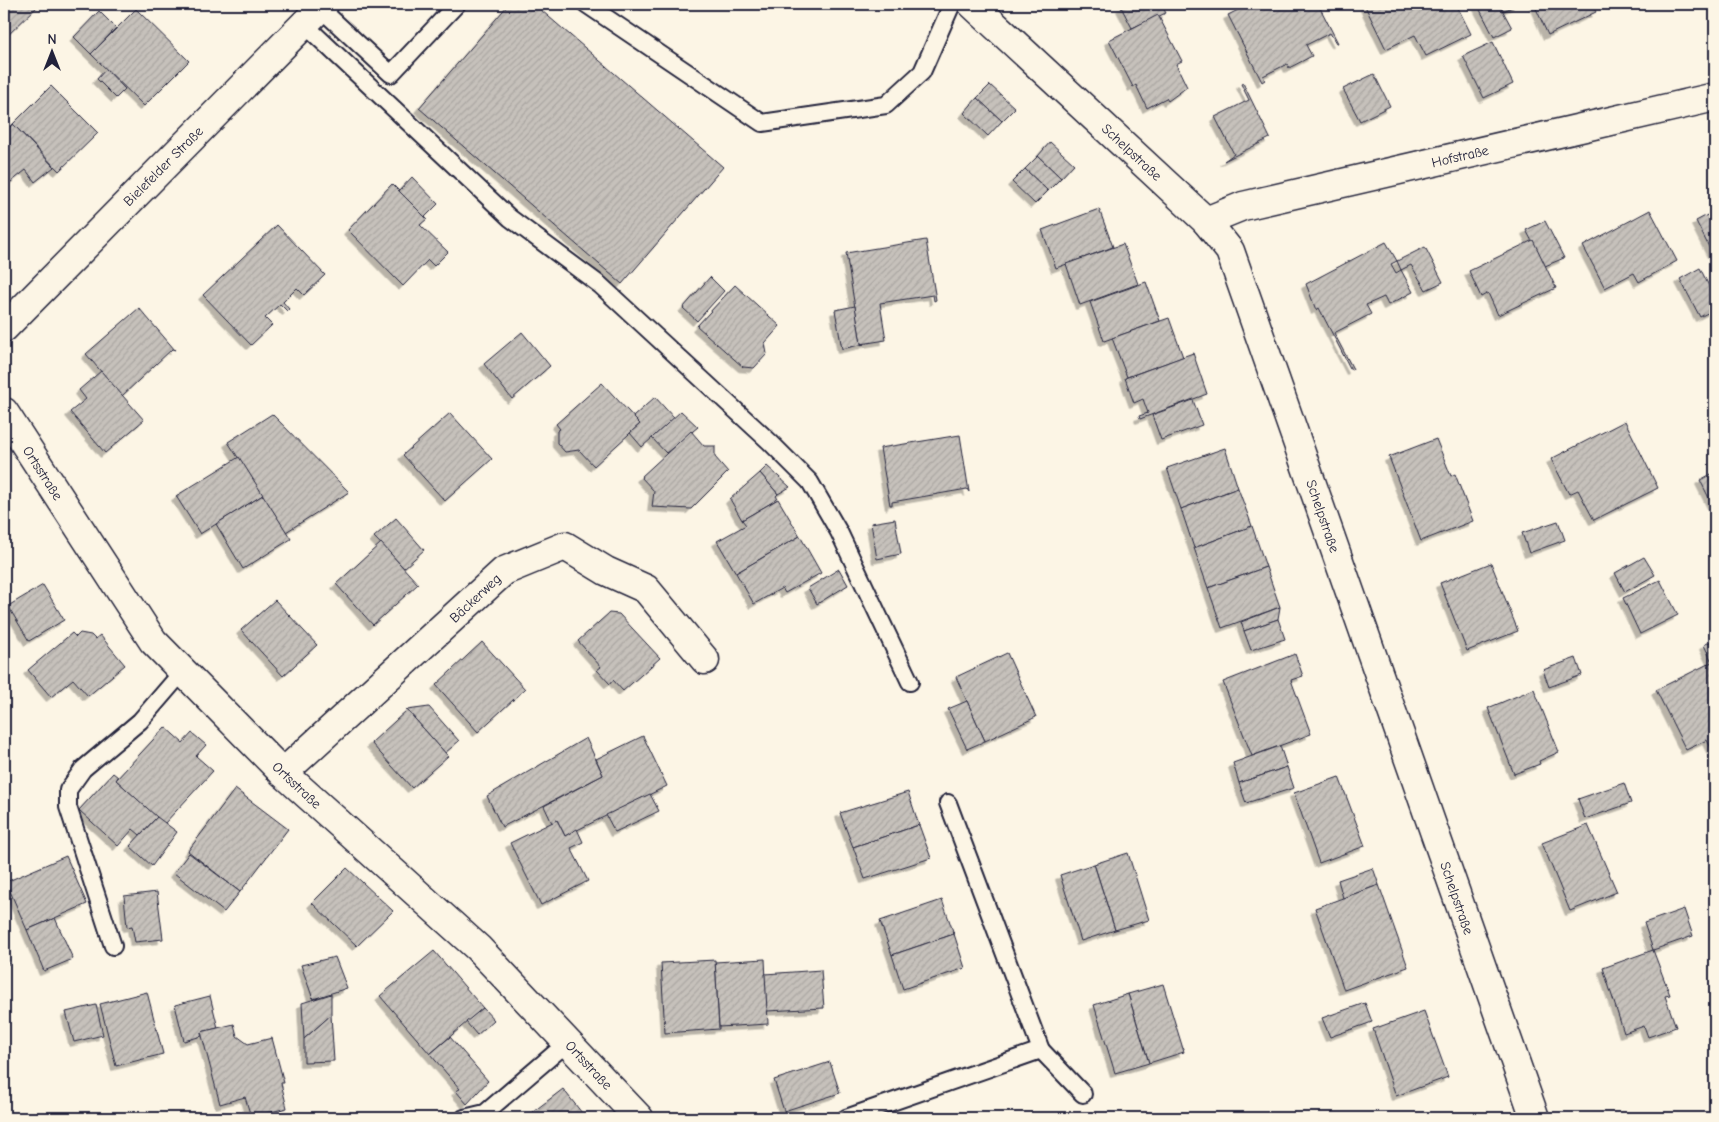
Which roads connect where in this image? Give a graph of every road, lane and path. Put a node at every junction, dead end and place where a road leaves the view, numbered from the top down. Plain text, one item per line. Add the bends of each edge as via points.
1 (457, 4) edge
2 (586, 4) edge
3 (952, 4) edge
4 (972, 4) edge
5 (316, 12) edge
6 (1715, 97) edge
7 (1206, 221) junction
8 (4, 328) edge
9 (4, 412) edge
10 (706, 660) dead end
11 (183, 672) junction
12 (910, 682) dead end
13 (282, 773) junction
14 (948, 804) dead end
15 (113, 946) dead end
16 (568, 1042) junction
17 (1041, 1050) junction
18 (1083, 1094) dead end
19 (464, 1118) edge
20 (639, 1118) edge
21 (846, 1118) edge
22 (1534, 1118) edge

1 - 5 lane via 391,74
2 - 3 lane via 762,123 886,105 922,72
4 - 7 street, Schelpstraße
5 - 8 street, Bielefelder Straße
5 - 12 lane via 510,218 600,285 810,482 839,532
6 - 7 street, Hofstraße via 1243,206
7 - 22 street, Schelpstraße via 1230,251
9 - 11 street, Ortsstraße via 153,641
10 - 13 street, Bäckerweg via 646,589 606,571 565,546 504,571
11 - 13 street, Ortsstraße
11 - 15 lane via 140,721 83,769 68,790 68,807
13 - 16 street, Ortsstraße via 478,948
14 - 17 lane
16 - 19 lane via 485,1113
16 - 20 street, Ortsstraße
17 - 18 lane
17 - 21 lane

